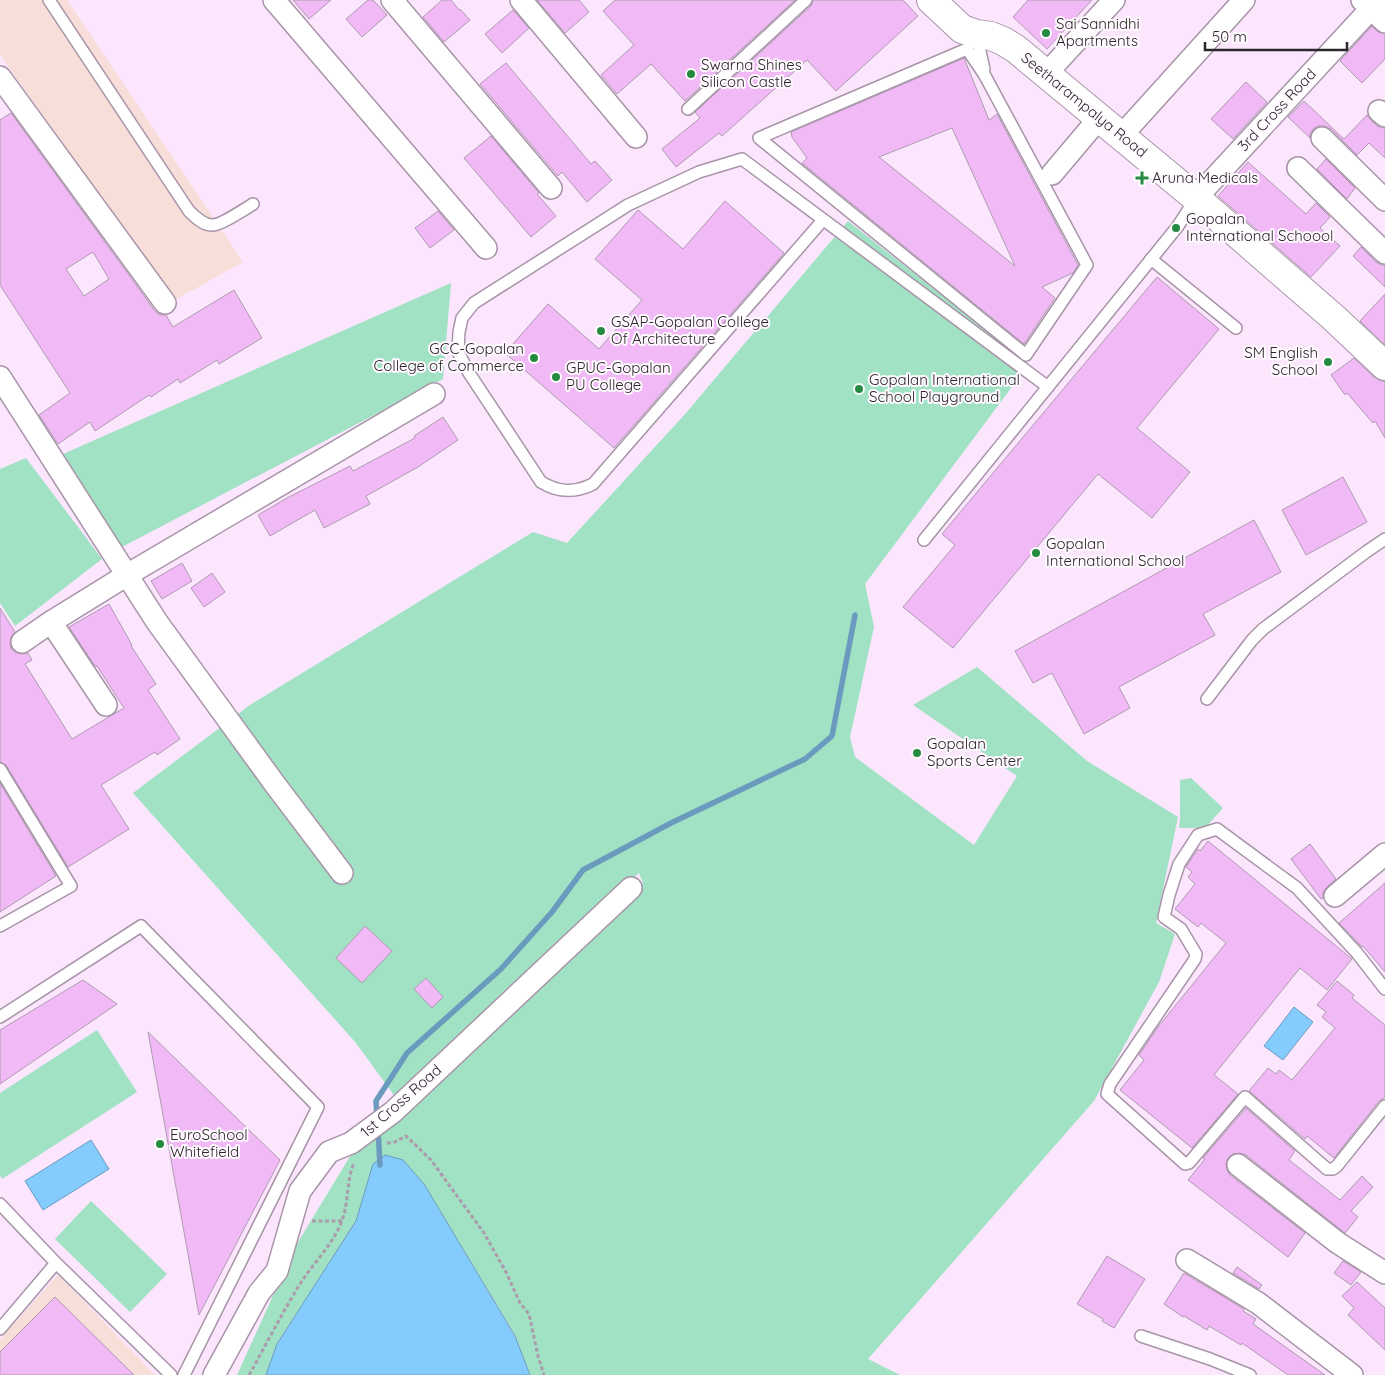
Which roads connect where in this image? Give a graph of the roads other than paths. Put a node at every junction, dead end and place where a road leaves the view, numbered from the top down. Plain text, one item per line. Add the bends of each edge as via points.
1 (49, 0) edge
2 (274, 0) edge
3 (392, 0) edge
4 (521, 0) edge
5 (806, 0) edge
6 (1114, 0) edge
7 (1244, 0) edge
8 (936, 2) edge
9 (1374, 8) edge
10 (976, 34) junction
11 (984, 74) junction
12 (1046, 74) junction
13 (0, 77) edge
14 (688, 109) dead end
15 (1100, 117) junction
16 (1122, 135) junction
17 (636, 138) dead end
18 (1322, 138) dead end
19 (1298, 168) dead end
20 (1052, 174) dead end
21 (551, 188) dead end
22 (1196, 198) junction
23 (1385, 200) edge
24 (253, 204) dead end
25 (823, 220) junction
26 (486, 248) dead end
27 (1385, 253) edge
28 (1151, 259) junction
29 (165, 303) dead end
30 (1236, 328) dead end
31 (1385, 366) edge
32 (0, 376) edge
33 (1048, 387) junction
34 (434, 394) dead end
35 (1385, 539) edge
36 (924, 540) dead end
37 (127, 575) junction
38 (51, 622) junction
39 (22, 642) dead end
40 (1207, 699) dead end
41 (106, 705) dead end
42 (0, 769) edge
43 (1385, 854) edge
44 (342, 873) dead end
45 (631, 888) dead end
46 (1335, 896) dead end
47 (1, 923) edge
48 (1385, 988) edge
49 (0, 1017) edge
50 (1385, 1106) edge
51 (1238, 1165) dead end
52 (0, 1204) edge
53 (1187, 1260) dead end
54 (56, 1263) junction
55 (1382, 1264) edge
56 (0, 1329) edge
57 (1141, 1336) dead end
58 (171, 1375) edge
59 (184, 1375) edge
60 (214, 1375) edge
61 (1250, 1375) edge
62 (1352, 1375) edge

1 - 24 lane via 195,217 215,225
2 - 26 street
3 - 21 street
4 - 17 street
5 - 14 lane
6 - 12 street
7 - 16 street
8 - 10 street, Seetharampalya Road via 962,28
9 - 22 street, 3rd Cross Road
10 - 11 lane
10 - 12 street, Seetharampalya Road via 1003,41
11 - 11 lane via 967,49 759,138 1026,355 1087,264
12 - 15 street, Seetharampalya Road
13 - 29 street
15 - 16 street, Seetharampalya Road
15 - 20 street
16 - 22 street, Seetharampalya Road
18 - 23 street
19 - 27 street
22 - 28 lane
22 - 31 street, Seetharampalya Road
25 - 25 lane via 593,484 583,489 552,488 541,482 458,352 462,318 474,303 628,205 699,172 742,159
25 - 33 lane
28 - 30 lane
28 - 33 lane
32 - 37 street
33 - 36 lane
34 - 37 street
35 - 40 lane via 1263,629
37 - 38 street
37 - 44 street via 157,622
38 - 39 street
38 - 41 street
42 - 47 lane via 71,886
43 - 46 street
45 - 60 street, 1st Cross Road via 393,1112 351,1143 329,1152 300,1191 277,1271 259,1293
48 - 50 lane via 1297,888 1217,829 1198,835 1179,864 1164,917 1181,929 1196,954 1195,959 1110,1084 1107,1094 1185,1164 1245,1097 1327,1169 1333,1170
49 - 59 lane via 141,926 318,1107
51 - 55 street via 1338,1243
52 - 54 lane
53 - 62 street via 1258,1303
54 - 56 lane
54 - 58 lane
57 - 61 lane

